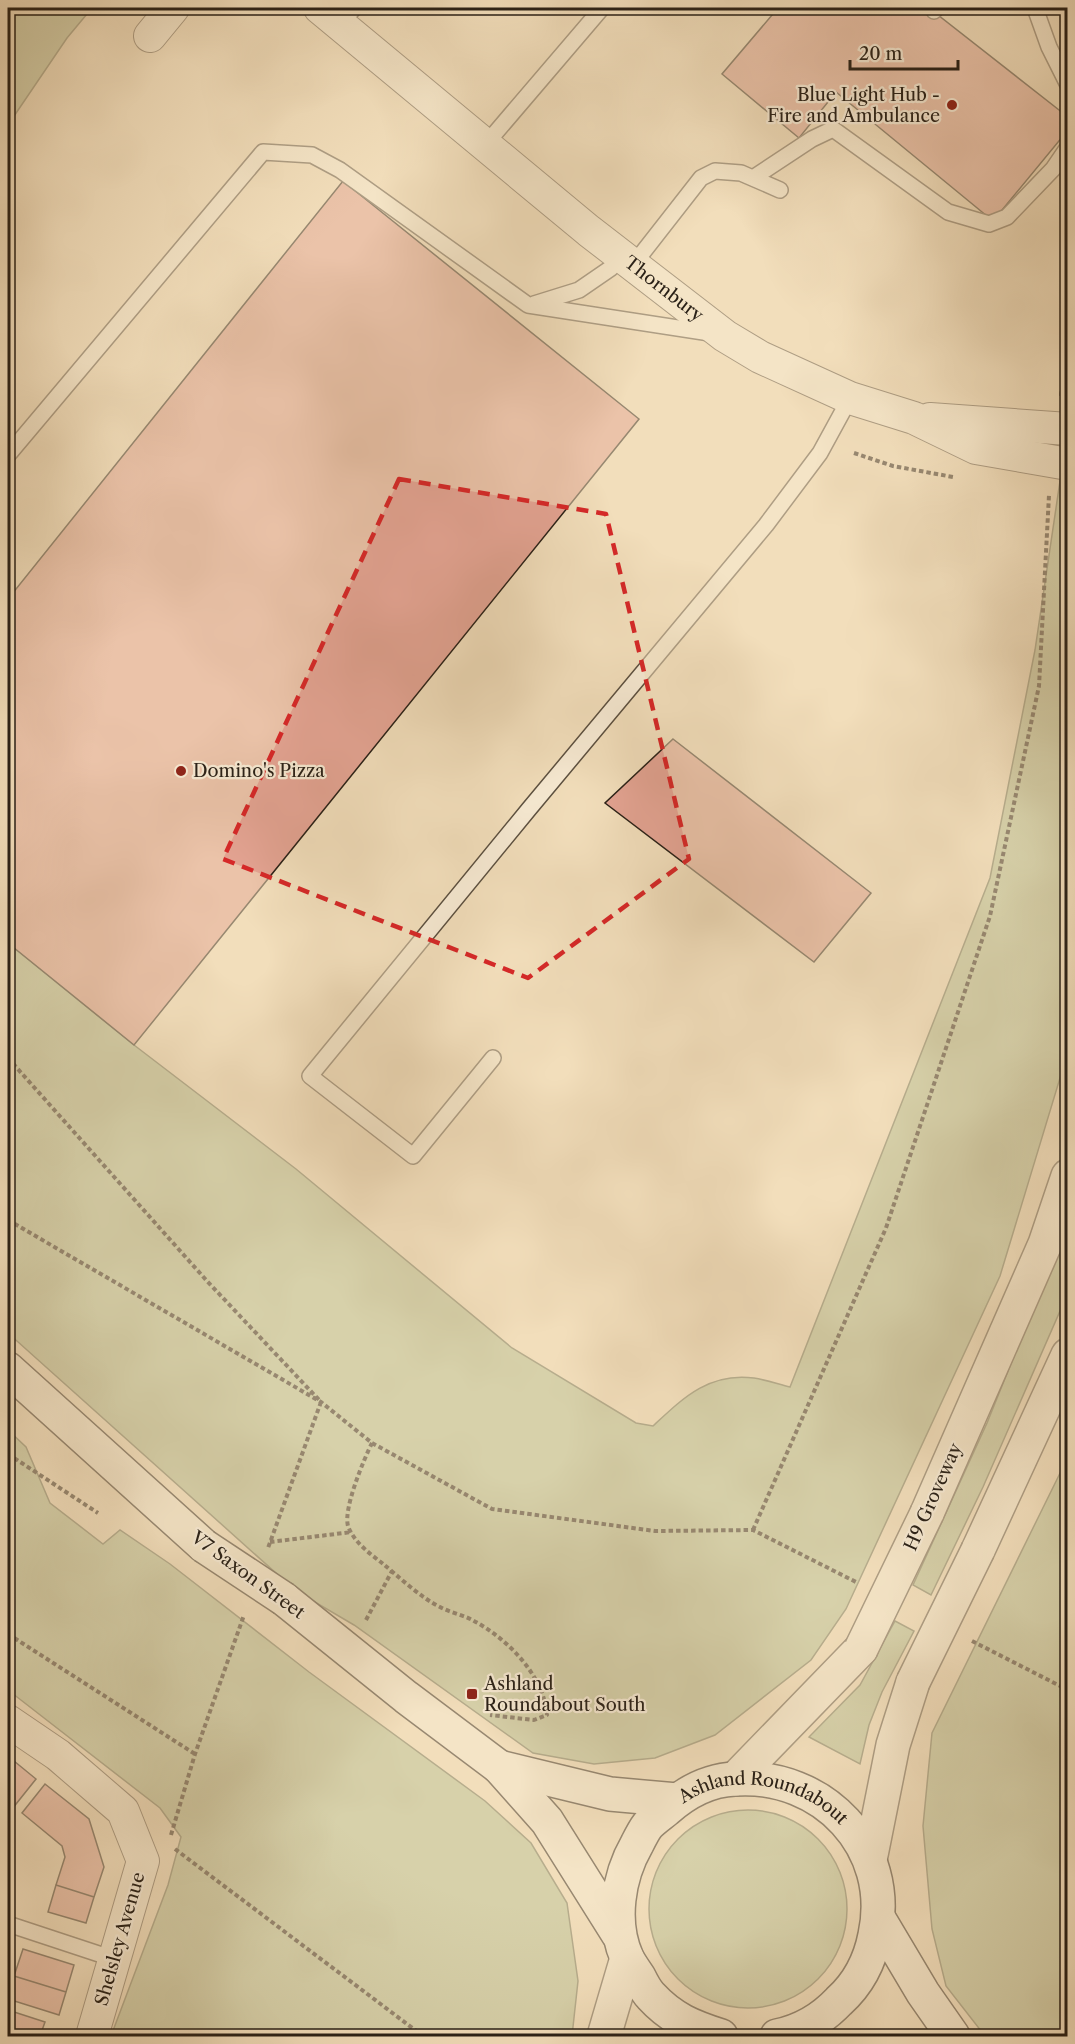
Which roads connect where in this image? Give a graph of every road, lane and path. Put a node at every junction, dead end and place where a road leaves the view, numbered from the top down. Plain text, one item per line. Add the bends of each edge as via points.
1 (173, 8) edge
2 (602, 8) edge
3 (1035, 8) edge
4 (338, 13) edge
5 (150, 36) dead end
6 (1068, 85) edge
7 (485, 145) junction
8 (1068, 147) edge
9 (753, 178) junction
10 (780, 190) dead end
11 (627, 261) junction
12 (528, 305) junction
13 (724, 336) junction
14 (850, 398) junction
15 (914, 418) junction
16 (1068, 429) edge
17 (8, 455) edge
18 (1058, 464) edge
19 (8, 1058) edge
20 (493, 1058) dead end
21 (1068, 1176) edge
22 (8, 1220) edge
23 (1068, 1355) edge
24 (8, 1369) edge
25 (321, 1402) junction
26 (372, 1443) junction
27 (8, 1454) edge
28 (98, 1513) dead end
29 (352, 1532) junction
30 (270, 1542) junction
31 (266, 1554) dead end
32 (392, 1571) junction
33 (246, 1609) dead end
34 (364, 1624) dead end
35 (8, 1634) edge
36 (488, 1715) dead end
37 (8, 1721) edge
38 (195, 1754) junction
39 (499, 1767) junction
40 (735, 1779) junction
41 (677, 1800) junction
42 (870, 1860) junction
43 (879, 1919) junction
44 (8, 1923) edge
45 (624, 1948) junction
46 (114, 1959) junction
47 (795, 2035) edge
48 (92, 2037) edge
49 (423, 2037) edge
50 (604, 2037) edge
51 (721, 2037) edge
52 (952, 2037) edge

1 - 5 street
2 - 7 lane
3 - 6 lane
4 - 7 street, Thornbury
7 - 11 street, Thornbury
8 - 9 lane via 1053,169 1007,217 989,224 948,212 833,129
9 - 10 lane
9 - 11 lane via 715,171 701,178
11 - 12 lane via 579,290
11 - 13 street, Thornbury
12 - 13 lane
12 - 17 lane via 340,170 312,155 263,152
13 - 14 street, Thornbury
14 - 15 street, Thornbury
14 - 20 lane via 820,453 766,525 310,1076 413,1156
15 - 16 street
15 - 18 street, Thornbury via 976,448
18 - 26 path via 1039,686 990,916 886,1228 753,1530 655,1531 492,1509
19 - 25 path
21 - 40 main road, H9 Groveway, bridge via 1045,1244 927,1513 861,1649
22 - 25 path
23 - 42 main road, bridge via 913,1682 893,1745
24 - 39 main road, V7 Saxon Street, bridge via 204,1546 284,1599
25 - 26 path
25 - 30 path
26 - 29 path via 351,1498 347,1525
27 - 28 path
29 - 30 path
29 - 32 path via 360,1546
30 - 31 path
32 - 34 path
32 - 36 path via 439,1607 495,1633 528,1667 546,1700 547,1715 534,1720
33 - 38 path
35 - 38 path
37 - 46 street, Shelsley Avenue via 58,1755 123,1811 143,1860
38 - 49 path via 169,1844
39 - 41 main road, V7 Saxon Street via 610,1794
39 - 45 main road, V7 Saxon Street via 547,1821
40 - 41 main road, Ashland Roundabout via 705,1786
40 - 42 main road, Ashland Roundabout via 777,1781 816,1797 848,1824
41 - 45 main road, Ashland Roundabout via 647,1826 627,1861 618,1899
42 - 43 main road, Ashland Roundabout via 876,1879
43 - 47 main road, Ashland Roundabout via 871,1956 852,1989 825,2015
43 - 52 main road
44 - 46 lane
45 - 50 main road
45 - 51 main road, Ashland Roundabout via 650,1996 684,2023
46 - 48 street, Shelsley Avenue

